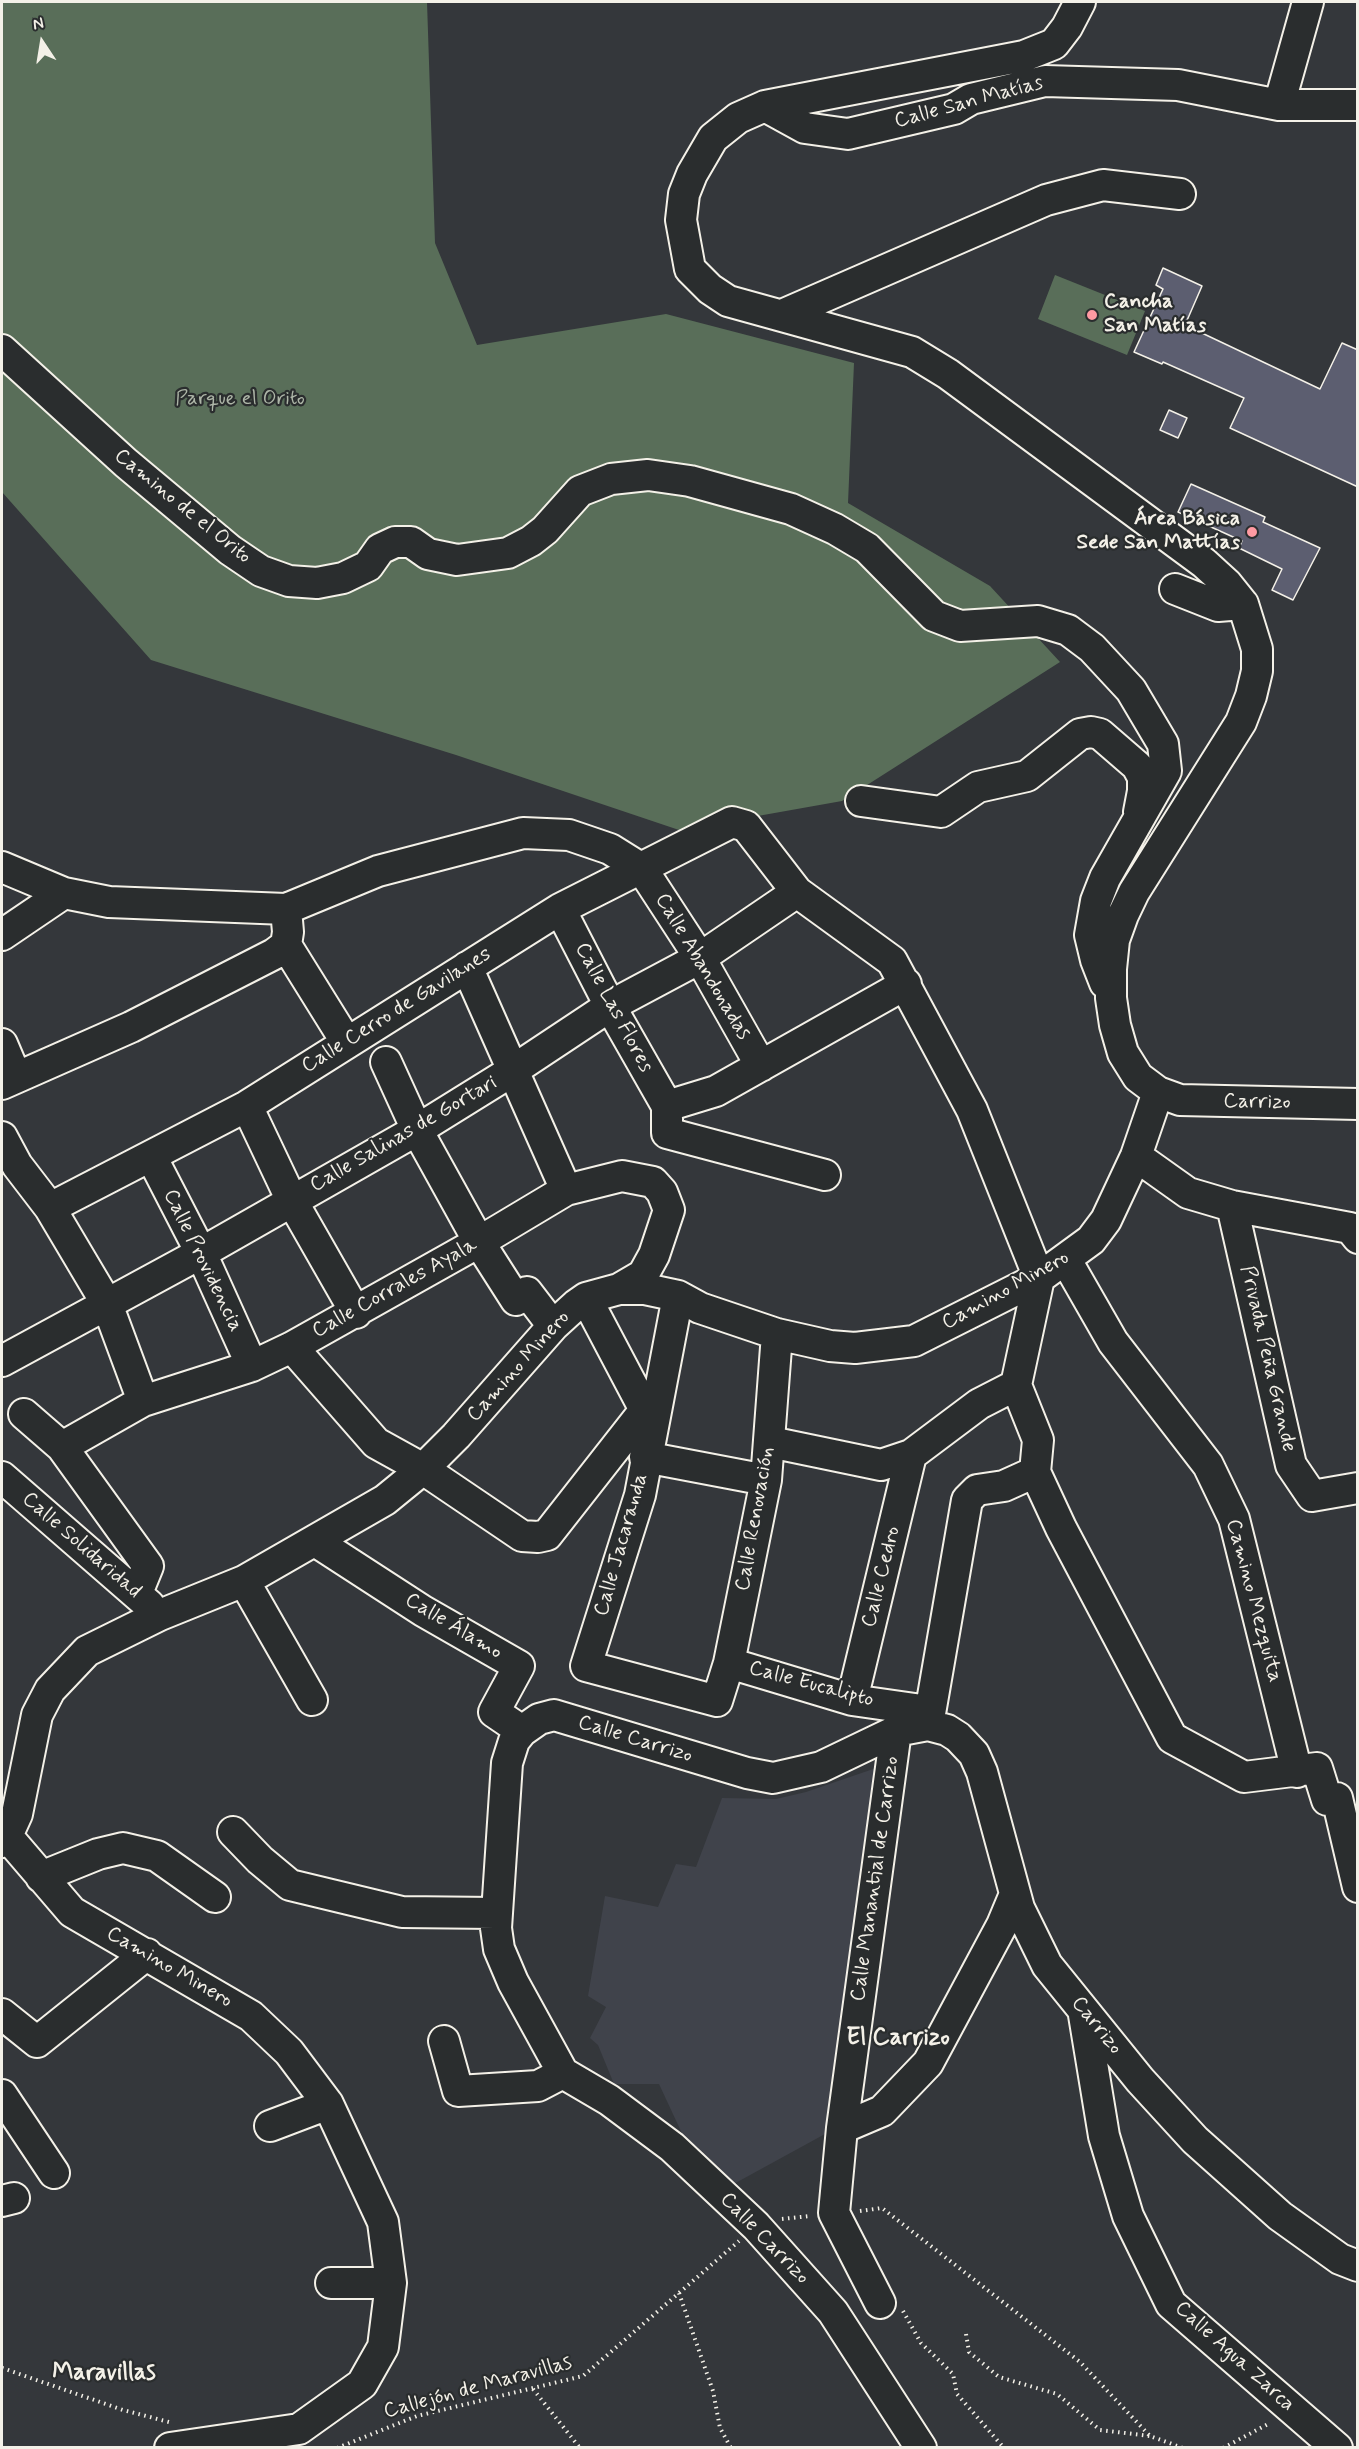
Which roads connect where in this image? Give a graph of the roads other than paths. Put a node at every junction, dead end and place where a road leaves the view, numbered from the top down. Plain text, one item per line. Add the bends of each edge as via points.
1 (1080, 2) edge
2 (1308, 2) edge
3 (1279, 105) junction
4 (1358, 105) edge
5 (765, 106) junction
6 (1180, 194) dead end
7 (782, 315) junction
8 (2, 350) edge
9 (1175, 589) dead end
10 (1243, 604) junction
11 (861, 801) dead end
12 (1136, 823) junction
13 (2, 867) edge
14 (642, 869) junction
15 (797, 892) junction
16 (64, 893) junction
17 (286, 909) junction
18 (560, 909) junction
19 (2, 935) edge
20 (286, 945) junction
21 (700, 958) junction
22 (467, 967) junction
23 (906, 984) junction
24 (1111, 998) junction
25 (610, 1006) junction
26 (347, 1043) junction
27 (2, 1044) edge
28 (386, 1062) dead end
29 (761, 1066) junction
30 (512, 1071) junction
31 (9, 1081) edge
32 (1158, 1092) junction
33 (1358, 1104) edge
34 (247, 1106) junction
35 (667, 1106) junction
36 (417, 1130) junction
37 (2, 1137) edge
38 (151, 1156) junction
39 (1136, 1156) junction
40 (825, 1175) dead end
41 (566, 1190) junction
42 (292, 1201) junction
43 (1233, 1206) junction
44 (50, 1208) junction
45 (1358, 1238) edge
46 (479, 1242) junction
47 (201, 1253) junction
48 (1066, 1260) junction
49 (1039, 1278) junction
50 (619, 1289) junction
51 (678, 1296) junction
52 (586, 1298) junction
53 (107, 1304) junction
54 (356, 1313) junction
55 (553, 1326) junction
56 (777, 1334) junction
57 (292, 1347) junction
58 (3, 1356) edge
59 (252, 1366) junction
60 (1016, 1385) junction
61 (143, 1401) junction
62 (24, 1414) dead end
63 (770, 1443) junction
64 (62, 1447) junction
65 (911, 1455) junction
66 (645, 1457) junction
67 (423, 1469) junction
68 (1035, 1472) junction
69 (2, 1477) edge
70 (766, 1480) junction
71 (1358, 1488) edge
72 (315, 1541) junction
73 (244, 1581) junction
74 (137, 1593) junction
75 (160, 1615) junction
76 (729, 1663) junction
77 (852, 1700) junction
78 (312, 1701) dead end
79 (717, 1701) joint
80 (929, 1718) junction
81 (522, 1731) junction
82 (896, 1731) junction
83 (1297, 1772) junction
84 (233, 1832) dead end
85 (4, 1839) edge
86 (41, 1877) junction
87 (1358, 1887) edge
88 (1015, 1894) junction
89 (215, 1897) dead end
90 (495, 1913) junction
91 (147, 1954) junction
92 (1084, 2012) junction
93 (2, 2014) edge
94 (444, 2041) dead end
95 (563, 2073) junction
96 (2, 2095) edge
97 (328, 2104) junction
98 (270, 2126) dead end
99 (842, 2128) junction
100 (54, 2173) dead end
101 (1358, 2266) edge
102 (331, 2283) dead end
103 (391, 2283) junction
104 (890, 2305) road end
105 (172, 2435) edge
106 (921, 2448) edge
107 (1337, 2448) edge

1 - 5 street via 1053,44 1024,56
2 - 3 street
3 - 4 street, Calle San Matías
3 - 5 street, Calle San Matías via 1178,85 1044,81 971,99 954,109 849,134 805,128
5 - 7 street via 738,118 713,138 684,194 681,220 690,268 710,289 728,301
6 - 7 street via 1103,185 1046,200
7 - 10 street via 912,352 948,374 1204,563
8 - 12 street, Camino de el Orito via 126,463 230,550 261,571 289,581 317,583 343,578 368,566 380,549 395,542 411,542 428,554 458,560 508,553 545,530 580,491 611,479 648,475 680,480 791,509 867,548 934,616 960,626 1038,621 1068,630 1092,648 1131,690 1163,744 1166,771
9 - 10 street via 1218,606
10 - 24 street via 1257,649 1251,696 1241,722 1123,915 1114,940
11 - 12 street via 941,812 978,787 1027,776 1080,734 1091,732 1100,734 1137,766 1143,777
12 - 24 street, Camino de el Orito via 1102,886 1090,935
13 - 16 street
14 - 15 street, Calle Cerro de Gavilanes via 732,822 746,826
14 - 17 street via 610,849 569,836 523,833 378,871
14 - 18 street, Calle Cerro de Gavilanes
14 - 21 street, Calle Abandonadas
15 - 21 street, Calle Salinas de Gortari
15 - 23 street via 892,961
16 - 17 street via 109,902
16 - 19 street
17 - 20 street
18 - 22 street, Calle Cerro de Gavilanes
18 - 25 street, Calle Las Flores
20 - 26 street
20 - 31 street via 131,1027
21 - 25 street, Calle Salinas de Gortari
21 - 29 street, Calle Abandonadas
22 - 26 street, Calle Cerro de Gavilanes
22 - 30 street
23 - 29 street
23 - 49 street via 972,1110
24 - 32 street via 1123,1053 1138,1077
25 - 30 street, Calle Salinas de Gortari
25 - 35 street, Calle Las Flores
26 - 34 street, Calle Cerro de Gavilanes
27 - 31 street
28 - 36 street
29 - 35 street via 716,1091
30 - 36 street, Calle Salinas de Gortari
30 - 41 street
32 - 33 street, Carrizo via 1180,1100 1205,1102
32 - 39 street, Camino Minero
34 - 38 street, Calle Cerro de Gavilanes
34 - 42 street
35 - 40 street via 667,1133
36 - 42 street, Calle Salinas de Gortari
36 - 46 street
37 - 44 street via 17,1165
38 - 44 street, Calle Cerro de Gavilanes
38 - 47 street, Calle Providencia
39 - 43 street via 1188,1193
39 - 48 street, Camino Minero via 1106,1220 1091,1240
41 - 46 street, Calle Corrales Ayala
41 - 50 street, Calle Corrales Ayala via 622,1176 653,1182 662,1192 669,1210 654,1255 643,1275
42 - 47 street, Calle Salinas de Gortari
42 - 54 street
43 - 45 street via 1350,1228
43 - 71 street, Privada Peña Grande via 1291,1465 1312,1497
44 - 53 street
46 - 54 street, Calle Corrales Ayala
46 - 55 street via 516,1300 527,1292
47 - 53 street, Calle Salinas de Gortari
47 - 59 street, Calle Providencia
48 - 49 street, Camino Minero
48 - 83 street, Camino Mezquita via 1113,1342 1208,1465 1234,1519
49 - 56 street, Camino Minero via 914,1341 855,1348
49 - 60 street
50 - 51 street, Camino Minero via 645,1288
50 - 52 street, Camino Minero
51 - 56 street, Camino Minero via 700,1308
51 - 66 street, Calle Jacaranda
52 - 55 street, Camino Minero
52 - 67 street, Calle Jacaranda via 645,1410 547,1535 522,1536
53 - 58 street, Calle Salinas de Gortari
53 - 61 street
54 - 57 street, Calle Corrales Ayala
55 - 67 street, Camino Minero
56 - 63 street, Calle Renovación
57 - 59 street, Calle Corrales Ayala
57 - 67 street via 376,1443
59 - 61 street, Calle Corrales Ayala
60 - 65 street via 979,1404
60 - 68 street via 1038,1440
61 - 64 street, Calle Corrales Ayala
62 - 64 street
63 - 65 street via 880,1465
63 - 70 street, Calle Renovación
64 - 74 street via 148,1566
65 - 77 street, Calle Cedro
66 - 70 street
66 - 79 street, Calle Jacaranda via 630,1534 586,1666
67 - 72 street, Camino Minero via 385,1500
68 - 80 street via 1004,1486 977,1490 967,1500
68 - 83 street via 1172,1738 1244,1777
69 - 74 street, Calle Solidaridad
70 - 76 street, Calle Renovación
72 - 73 street, Camino Minero
72 - 81 street, Calle Álamo via 423,1611 519,1666 494,1712
73 - 75 street, Camino Minero
73 - 78 street
74 - 75 street, Calle Solidaridad
75 - 85 street, Camino Minero via 87,1651 50,1690 37,1714 17,1814
76 - 77 street, Calle Eucalipto
76 - 79 street, Calle Renovación
77 - 80 street, Calle Eucalipto
80 - 82 street, Calle Carrizo
80 - 88 street, Carrizo via 958,1737 974,1754
81 - 82 street, Calle Carrizo via 554,1714 773,1778 821,1767
81 - 90 street via 507,1763
82 - 99 street, Calle Manantial de Carrizo
83 - 87 street via 1317,1768 1328,1800 1337,1798
84 - 90 street via 290,1885 402,1912
85 - 86 street, Camino Minero
86 - 89 street via 123,1848 157,1856
86 - 91 street, Camino Minero via 72,1912
88 - 92 street, Carrizo via 1031,1938
88 - 99 street via 928,2063 882,2111
90 - 95 street via 505,1966
91 - 93 street via 37,2042
91 - 97 street, Camino Minero via 251,2016 289,2052
92 - 101 street, Carrizo via 1195,2140 1280,2216 1340,2259
92 - 107 street, Calle Agua Zarca via 1104,2136 1128,2216 1171,2304
94 - 95 street via 458,2091 538,2086
95 - 106 street, Calle Carrizo via 609,2100 672,2147 756,2226 833,2312
96 - 100 street
97 - 98 street
97 - 103 street, Camino Minero via 383,2222
99 - 104 street, Calle Manantial de Carrizo via 834,2213
102 - 103 street
103 - 105 street, Camino Minero via 384,2347 362,2384 299,2428

